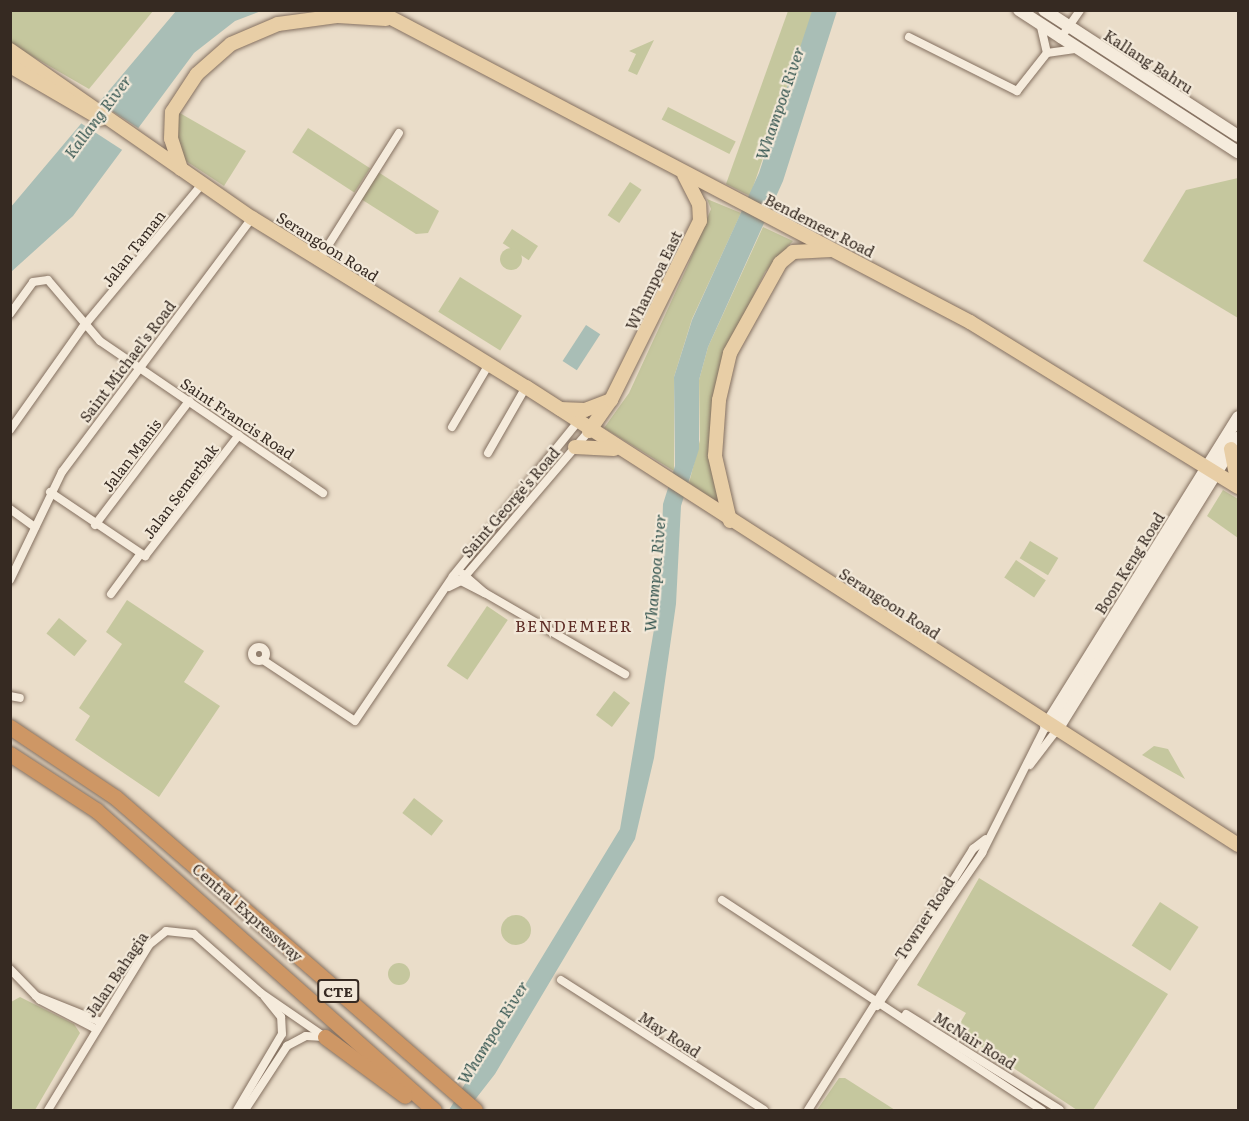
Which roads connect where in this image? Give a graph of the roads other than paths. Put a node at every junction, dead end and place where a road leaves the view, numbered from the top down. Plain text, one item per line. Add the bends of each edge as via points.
1 (376, 10) edge
2 (1019, 10) edge
3 (1044, 10) edge
4 (1080, 10) edge
5 (392, 19) junction
6 (1041, 26) junction
7 (1068, 27) junction
8 (909, 37) dead end
9 (1060, 39) junction
10 (1075, 49) junction
11 (10, 50) edge
12 (1047, 53) junction
13 (10, 66) edge
14 (81, 104) junction
15 (399, 133) dead end
16 (1239, 136) edge
17 (1239, 152) edge
18 (181, 169) junction
19 (683, 173) junction
20 (202, 184) junction
21 (252, 218) junction
22 (833, 250) junction
23 (319, 260) junction
24 (10, 314) edge
25 (83, 327) junction
26 (488, 366) junction
27 (138, 368) junction
28 (526, 387) junction
29 (611, 400) junction
30 (189, 401) junction
31 (558, 409) junction
32 (1239, 417) edge
33 (583, 427) junction
34 (452, 428) dead end
35 (10, 430) edge
36 (239, 435) junction
37 (1235, 444) edge
38 (575, 447) junction
39 (619, 449) junction
40 (488, 453) dead end
41 (1211, 470) junction
42 (1239, 485) edge
43 (50, 492) junction
44 (323, 493) dead end
45 (10, 509) edge
46 (730, 521) junction
47 (95, 525) junction
48 (35, 527) junction
49 (139, 556) junction
50 (474, 565) junction
51 (459, 576) junction
52 (10, 580) edge
53 (476, 583) junction
54 (485, 593) junction
55 (111, 594) dead end
56 (263, 660) dead end
57 (625, 674) dead end
58 (10, 727) edge
59 (1051, 728) junction
60 (10, 754) edge
61 (1239, 845) edge
62 (722, 900) dead end
63 (10, 969) edge
64 (561, 980) dead end
65 (261, 993) junction
66 (878, 1002) junction
67 (98, 1025) junction
68 (325, 1037) junction
69 (432, 1109) edge
70 (48, 1110) edge
71 (237, 1110) edge
72 (245, 1110) edge
73 (475, 1110) edge
74 (764, 1110) edge
75 (808, 1110) edge
76 (1042, 1110) edge
77 (1060, 1110) edge

1 - 5 main road, Bendemeer Road
2 - 6 main road, Kallang Bahru
3 - 7 main road, Kallang Bahru
4 - 7 street
5 - 18 main road via 297,21 266,27 231,44 197,74 172,112 171,139
5 - 19 main road, Bendemeer Road
6 - 9 main road, Kallang Bahru
6 - 12 street
7 - 9 street
7 - 16 main road, Kallang Bahru
8 - 12 street via 1017,91
9 - 10 main road, Kallang Bahru
10 - 12 street
10 - 17 main road, Kallang Bahru
11 - 14 main road, Serangoon Road
13 - 14 main road, Serangoon Road
14 - 18 main road, Serangoon Road
15 - 23 street
18 - 20 main road, Serangoon Road
19 - 22 main road, Bendemeer Road
19 - 29 main road, Whampoa East via 697,199 700,221
20 - 21 main road, Serangoon Road
20 - 25 street, Jalan Taman
21 - 23 main road, Serangoon Road
21 - 27 street, Saint Michael's Road
22 - 41 main road, Bendemeer Road via 970,322
22 - 46 main road via 793,252 780,262 730,353 719,400 715,456
23 - 26 main road, Serangoon Road
24 - 25 street via 31,283 45,278 60,290
25 - 27 street
25 - 35 street, Jalan Taman
26 - 28 main road, Serangoon Road
26 - 34 street
27 - 30 street, Saint Francis Road
27 - 43 street, Saint Michael's Road
28 - 31 main road, Serangoon Road
28 - 40 street
29 - 31 main road via 585,410
29 - 33 main road, Whampoa East
30 - 36 street, Saint Francis Road
30 - 47 street, Jalan Manis
31 - 33 main road, Serangoon Road
32 - 41 main road, Boon Keng Road
33 - 38 street, Saint George's Road
33 - 39 main road, Serangoon Road
33 - 51 street, Saint George's Road
36 - 44 street, Saint Francis Road
36 - 49 street, Jalan Semerbak via 150,553
37 - 41 main road, Boon Keng Road
37 - 42 main road
38 - 39 main road
38 - 50 street, Saint George's Road
39 - 46 main road, Serangoon Road
41 - 42 main road, Bendemeer Road
41 - 59 main road, Boon Keng Road
43 - 47 street, Jalan Semerbak
43 - 48 street, Saint Michael's Road
45 - 48 street
46 - 59 main road, Serangoon Road
47 - 49 street, Jalan Semerbak
48 - 52 street, Saint Michael's Road
49 - 55 street
50 - 51 street, Saint George's Road
50 - 53 street
51 - 53 street
51 - 54 street
51 - 56 street, Saint George's Road via 355,721
53 - 54 street
54 - 57 street
58 - 73 highway, Central Expressway / CTE via 116,797
59 - 61 main road, Serangoon Road
59 - 66 street, Towner Road via 986,839 982,853
60 - 69 highway, Central Expressway / CTE via 96,810
62 - 66 street, McNair Road
63 - 67 street via 36,996
64 - 74 street, May Road
65 - 67 street, Jalan Bahagia via 194,934 165,931 149,945
65 - 68 street, Jalan Bahagia
65 - 71 street via 278,1012 282,1034
66 - 75 street, Towner Road
66 - 76 street, McNair Road
66 - 77 street, McNair Road
67 - 70 street, Jalan Bahagia
68 - 69 highway via 412,1101
68 - 72 street via 306,1036 287,1046

